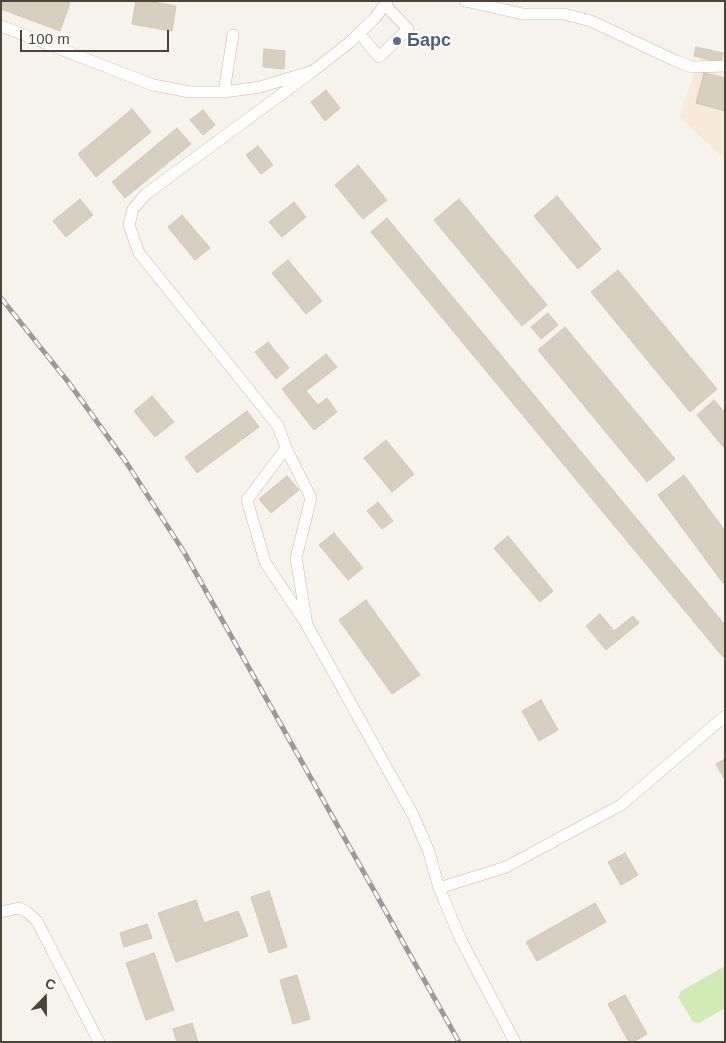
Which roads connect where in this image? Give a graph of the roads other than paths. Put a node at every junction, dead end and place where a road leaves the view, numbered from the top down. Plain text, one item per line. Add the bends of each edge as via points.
1 (465, 1) edge
2 (386, 3) edge
3 (1, 26) edge
4 (360, 33) junction
5 (233, 35) dead end
6 (725, 66) edge
7 (312, 71) junction
8 (224, 92) junction
9 (286, 448) junction
10 (306, 625) junction
11 (722, 719) edge
12 (725, 733) edge
13 (439, 888) junction
14 (1, 912) edge
15 (100, 1042) edge
16 (514, 1042) edge

1 - 6 street via 523,14 564,14 591,21 692,67
2 - 4 street
2 - 4 street via 408,29 379,57
3 - 8 street via 153,85 190,92
4 - 7 street
5 - 8 street
7 - 8 street via 260,87
7 - 9 street via 146,194 133,209 129,225 139,253 278,426
9 - 10 street via 311,498 296,558
9 - 10 street via 247,500 265,562
10 - 13 street via 413,815 429,852
11 - 12 street
11 - 13 street via 621,805 506,867
13 - 16 street via 461,940
14 - 15 street via 19,908 37,921

